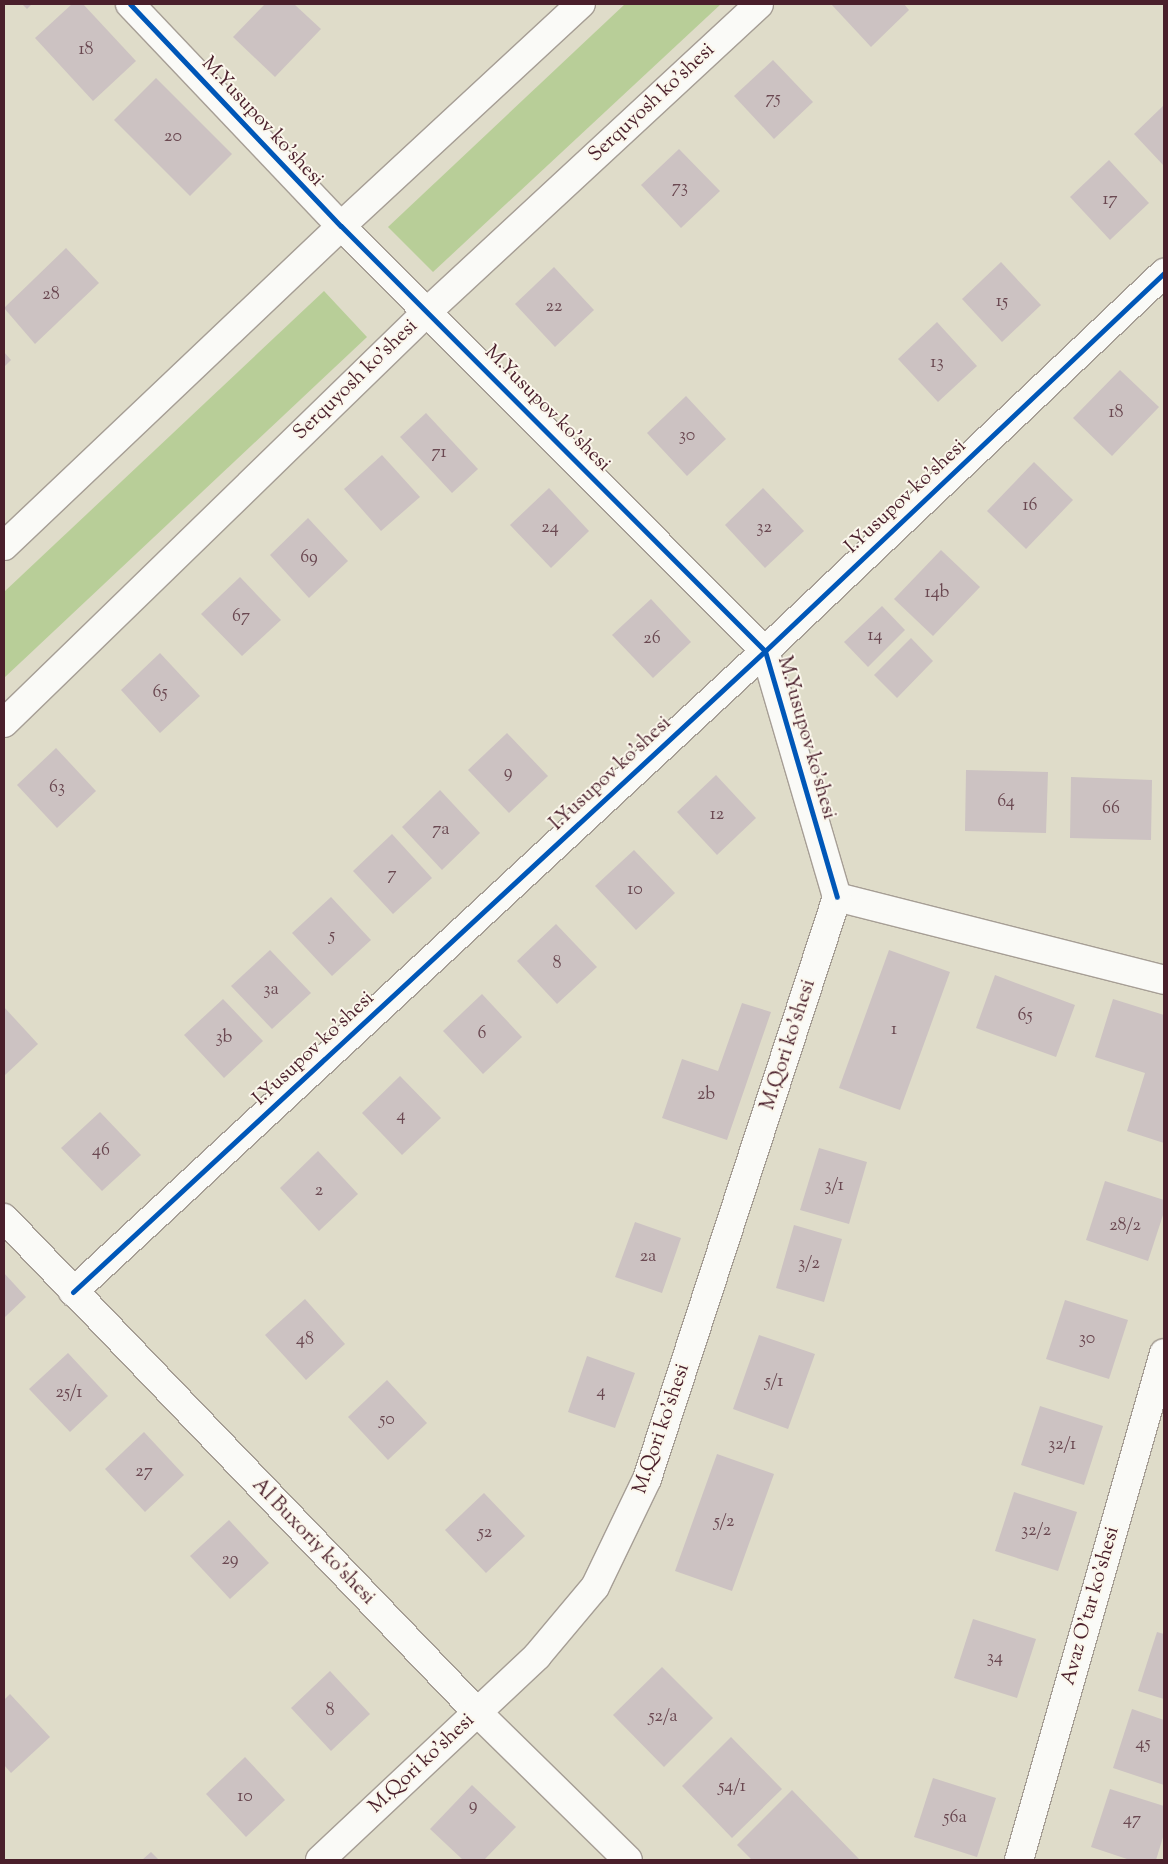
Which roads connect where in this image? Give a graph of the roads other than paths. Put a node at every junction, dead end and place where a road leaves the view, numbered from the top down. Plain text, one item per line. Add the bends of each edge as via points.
1 (130, 4) edge
2 (581, 4) edge
3 (759, 4) edge
4 (341, 226) junction
5 (1164, 273) edge
6 (428, 311) junction
7 (4, 546) edge
8 (765, 650) junction
9 (4, 723) edge
10 (837, 897) junction
11 (1164, 980) edge
12 (4, 1218) edge
13 (73, 1292) junction
14 (1164, 1353) edge
15 (1159, 1385) edge
16 (477, 1712) junction
17 (320, 1860) edge
18 (628, 1860) edge
19 (1019, 1860) edge

1 - 4 street, M.Yusupov ko'shesi
2 - 4 street
3 - 6 street, Serquyosh ko'shesi
4 - 6 street, M.Yusupov ko'shesi
4 - 7 street
5 - 8 street, I.Yusupov ko'shesi
6 - 8 street, M.Yusupov ko'shesi
6 - 9 street, Serquyosh ko'shesi
8 - 10 street, M.Yusupov ko'shesi
8 - 13 street, I.Yusupov ko'shesi
10 - 11 street
10 - 16 street, M.Qori ko'shesi via 648,1479 594,1587 537,1656
12 - 13 street, Al Buxoriy ko'shesi
13 - 16 street, Al Buxoriy ko'shesi
14 - 15 street, Avaz O'tar ko'shesi
15 - 19 street, Avaz O'tar ko'shesi
16 - 17 street, M.Qori ko'shesi
16 - 18 street, Al Buxoriy ko'shesi

